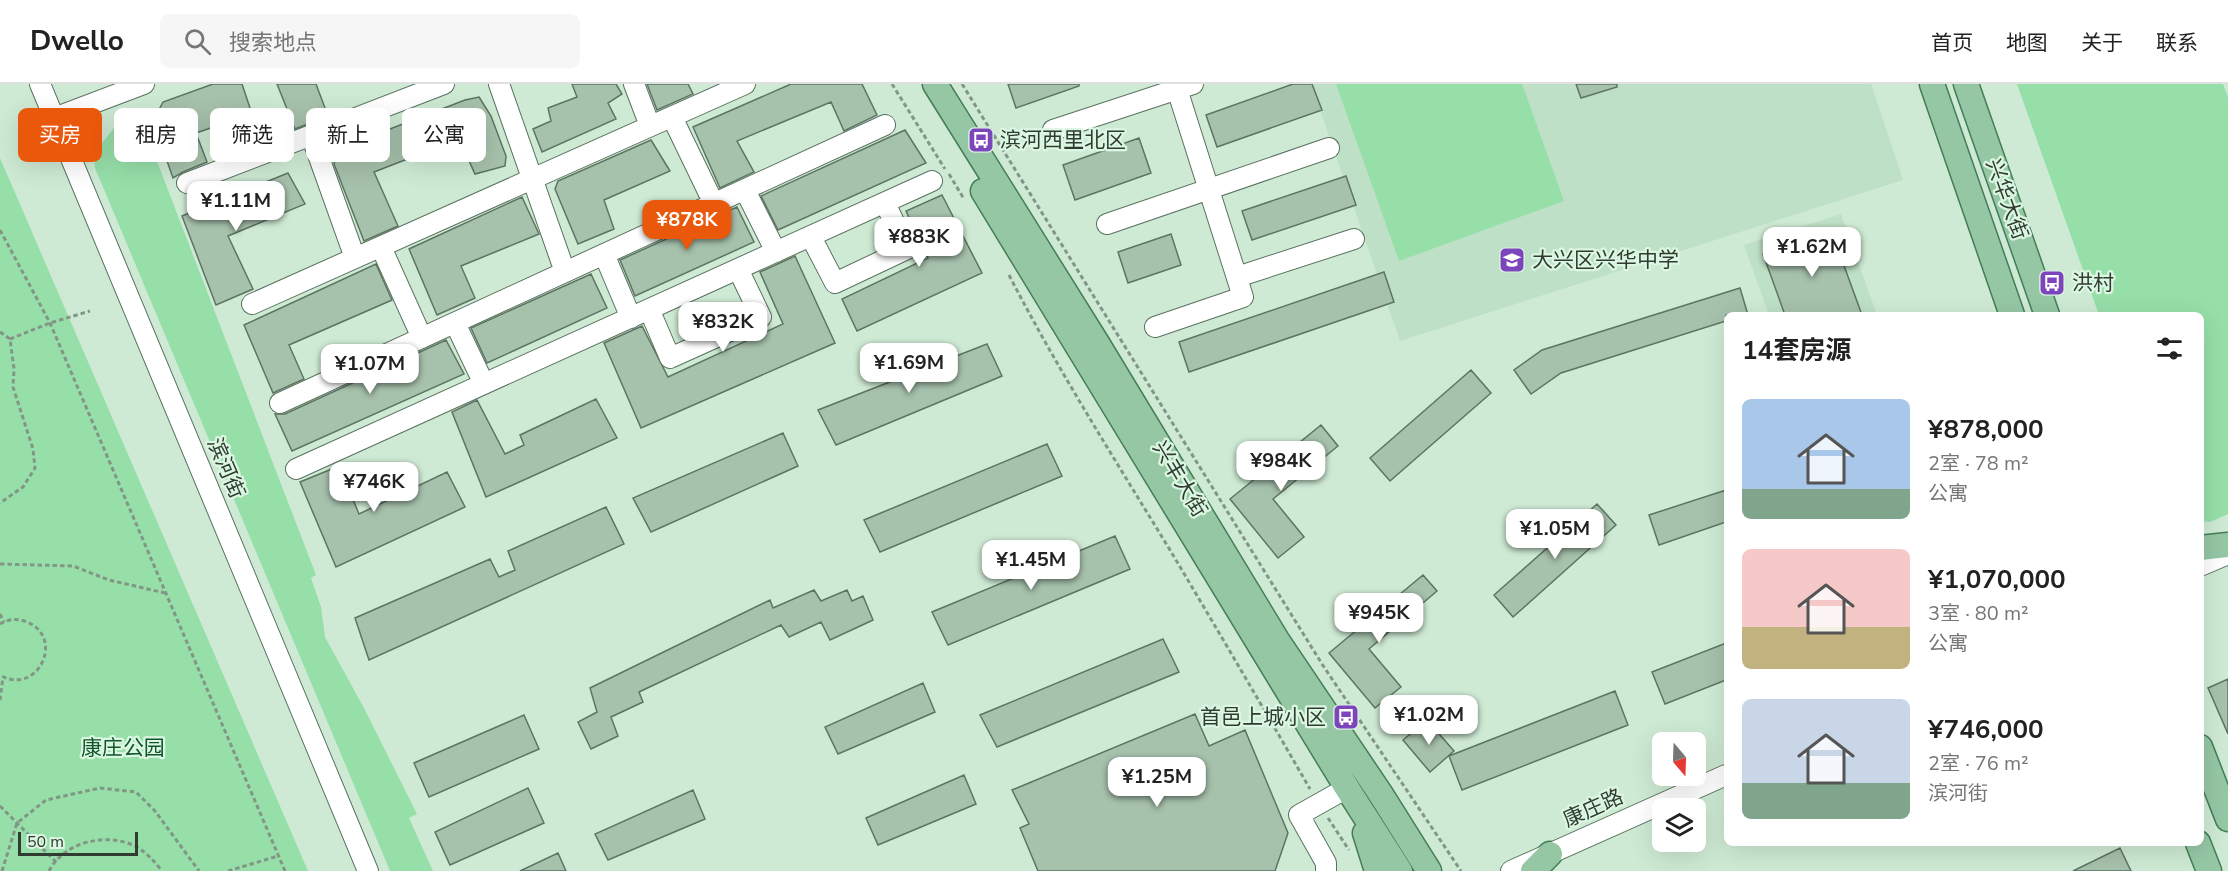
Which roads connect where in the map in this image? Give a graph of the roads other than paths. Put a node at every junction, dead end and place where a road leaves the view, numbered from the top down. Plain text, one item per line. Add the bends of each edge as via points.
1 (40, 84) edge
2 (144, 84) edge
3 (444, 84) edge
4 (500, 84) edge
5 (634, 84) edge
6 (745, 84) edge
7 (917, 84) edge
8 (936, 84) edge
9 (1932, 84) edge
10 (1966, 84) edge
11 (1185, 87) edge
12 (50, 108) edge
13 (80, 108) edge
14 (381, 108) edge
15 (672, 117) junction
16 (885, 125) dead end
17 (650, 126) junction
18 (1053, 130) dead end
19 (306, 137) edge
20 (1329, 148) dead end
21 (72, 162) edge
22 (320, 162) edge
23 (532, 179) junction
24 (932, 181) dead end
25 (187, 183) dead end
26 (1209, 189) junction
27 (745, 190) junction
28 (885, 203) junction
29 (714, 204) junction
30 (1107, 224) dead end
31 (811, 237) junction
32 (1354, 239) dead end
33 (381, 246) junction
34 (776, 252) junction
35 (603, 254) junction
36 (355, 258) junction
37 (738, 269) junction
38 (565, 272) junction
39 (1237, 277) junction
40 (252, 304) dead end
41 (2011, 312) edge
42 (2046, 312) edge
43 (640, 314) junction
44 (455, 323) junction
45 (1155, 327) dead end
46 (422, 338) junction
47 (484, 384) junction
48 (280, 403) dead end
49 (296, 469) dead end
50 (2228, 545) edge
51 (2204, 548) edge
52 (2228, 554) edge
53 (2204, 564) edge
54 (2204, 757) edge
55 (1724, 776) edge
56 (1350, 794) junction
57 (2228, 819) edge
58 (2199, 846) edge
59 (1550, 854) junction
60 (368, 871) edge
61 (1326, 871) edge
62 (1377, 871) edge
63 (1400, 871) edge
64 (1429, 871) edge
65 (1511, 871) edge
66 (1533, 871) edge
67 (2209, 871) edge

1 - 12 street, 滨河街
2 - 13 street
3 - 14 street
4 - 23 street
5 - 17 street
6 - 15 street
7 - 56 main road, 兴丰大街
8 - 64 main road, 兴丰大街 via 1277,639
9 - 41 main road, 兴华大街
10 - 42 main road, 兴华大街
11 - 18 street
11 - 26 street
15 - 17 street
15 - 29 street
16 - 27 street
17 - 23 street
19 - 25 street
20 - 26 street
21 - 60 street, 滨河街
22 - 36 street
23 - 33 street
23 - 38 street
24 - 28 street
26 - 30 street
26 - 39 street
27 - 29 street
27 - 34 street
28 - 31 street
28 - 31 street via 907,249 835,283
29 - 35 street
31 - 34 street
32 - 39 street
33 - 36 street
33 - 46 street
34 - 37 street
35 - 38 street
35 - 43 street
36 - 40 street
37 - 43 street
37 - 43 street via 761,316 670,358
38 - 44 street
39 - 45 street via 1243,297
43 - 47 street
44 - 46 street
44 - 47 street
46 - 48 street
47 - 49 street
50 - 51 main road
52 - 53 street
54 - 57 main road
55 - 59 street, 康庄路
56 - 61 street via 1318,803 1299,815 1326,863
56 - 62 main road
56 - 63 main road, 兴丰大街
58 - 67 main road
59 - 65 street, 康庄路
59 - 66 main road

